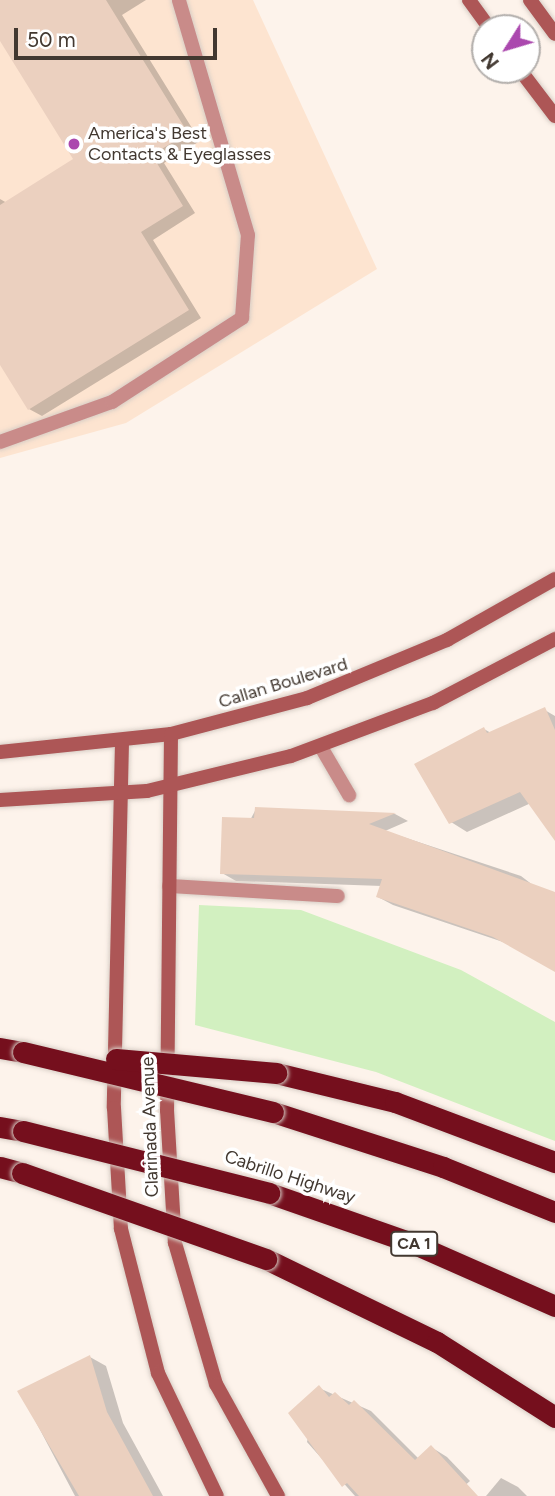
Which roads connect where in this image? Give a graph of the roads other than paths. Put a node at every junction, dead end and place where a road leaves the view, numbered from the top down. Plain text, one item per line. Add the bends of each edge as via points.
1 (179, 0) edge
2 (530, 0) edge
3 (555, 34) edge
4 (531, 84) edge
5 (555, 116) edge
6 (0, 442) edge
7 (555, 579) edge
8 (555, 639) edge
9 (172, 734) junction
10 (122, 742) junction
11 (321, 747) junction
12 (0, 752) edge
13 (171, 787) junction
14 (121, 795) junction
15 (349, 795) dead end
16 (0, 800) edge
17 (169, 886) junction
18 (338, 896) dead end
19 (0, 1048) edge
20 (23, 1052) junction
21 (0, 1127) edge
22 (555, 1162) edge
23 (0, 1167) edge
24 (555, 1212) edge
25 (555, 1306) edge
26 (555, 1417) edge
27 (217, 1496) edge
28 (278, 1496) edge

1 - 6 lane via 248,235 242,318 112,401
2 - 3 main road
4 - 5 main road
7 - 9 main road, Callan Boulevard via 447,640 361,678
8 - 11 main road via 442,699
9 - 10 main road, Callan Boulevard
9 - 13 main road, Clarinada Avenue
10 - 12 main road, Callan Boulevard
10 - 14 main road, Clarinada Avenue
11 - 13 main road
11 - 15 lane
13 - 14 main road
13 - 17 main road, Clarinada Avenue
14 - 16 main road
14 - 27 main road, Clarinada Avenue via 114,1108 121,1229 158,1373
17 - 18 lane
17 - 28 main road, Clarinada Avenue via 167,1110 175,1242 216,1384
19 - 20 highway
20 - 22 highway, bridge via 276,1073 395,1102
20 - 24 highway, bridge via 274,1112 431,1163
21 - 25 highway, Cabrillo Highway / CA 1, bridge via 269,1193 423,1248
23 - 26 highway, bridge via 266,1259 437,1342

